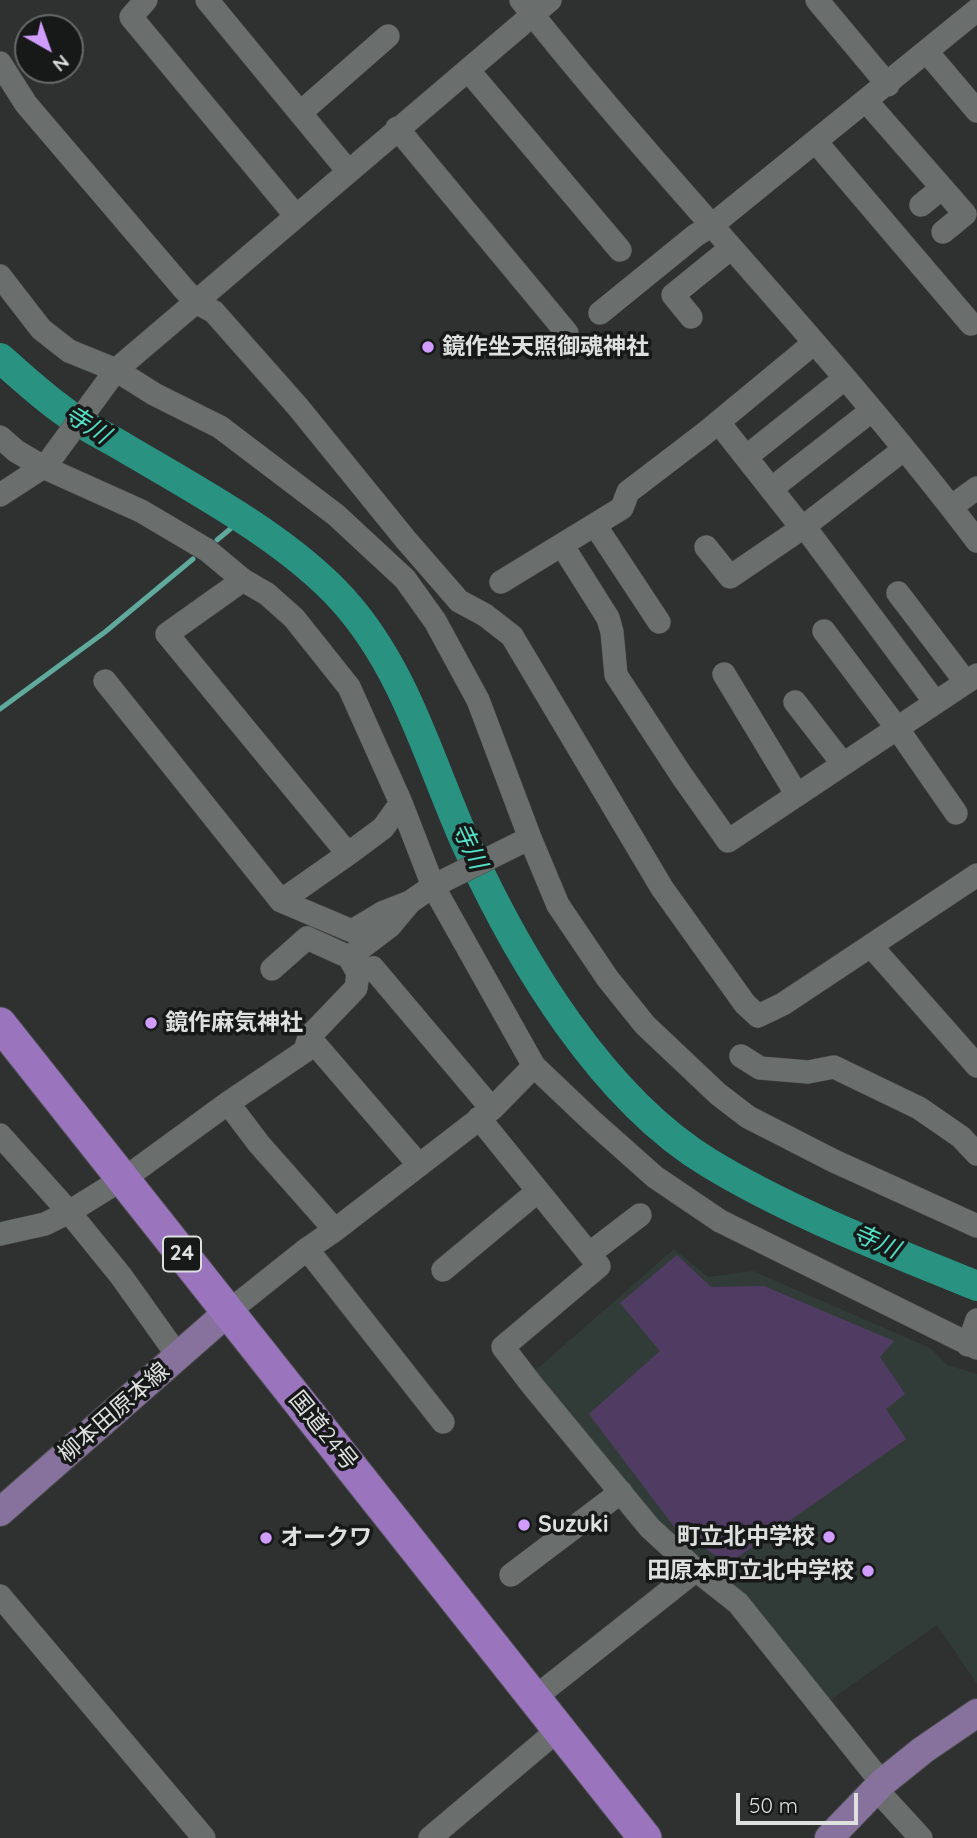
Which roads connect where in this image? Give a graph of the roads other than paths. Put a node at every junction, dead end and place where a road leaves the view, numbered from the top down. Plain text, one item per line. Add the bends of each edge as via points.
1 (146, 0) edge
2 (207, 0) edge
3 (817, 0) edge
4 (535, 5) edge
5 (977, 10) edge
6 (388, 37) dead end
7 (927, 52) junction
8 (0, 63) edge
9 (468, 70) junction
10 (888, 85) junction
11 (867, 102) junction
12 (977, 111) edge
13 (300, 113) junction
14 (397, 128) junction
15 (816, 142) junction
16 (348, 171) junction
17 (942, 188) junction
18 (921, 205) dead end
19 (296, 216) junction
20 (711, 226) junction
21 (943, 232) dead end
22 (731, 248) junction
23 (620, 250) dead end
24 (0, 276) edge
25 (196, 302) junction
26 (600, 313) dead end
27 (691, 317) dead end
28 (971, 324) dead end
29 (567, 332) dead end
30 (814, 343) junction
31 (113, 374) junction
32 (845, 379) junction
33 (871, 411) junction
34 (719, 423) junction
35 (0, 437) edge
36 (904, 450) junction
37 (746, 457) junction
38 (47, 464) junction
39 (977, 488) edge
40 (771, 489) junction
41 (0, 495) edge
42 (951, 507) junction
43 (595, 525) junction
44 (803, 527) junction
45 (977, 541) edge
46 (562, 545) junction
47 (706, 547) dead end
48 (243, 580) junction
49 (501, 582) dead end
50 (898, 593) dead end
51 (659, 622) dead end
52 (824, 631) dead end
53 (724, 674) dead end
54 (971, 678) edge
55 (106, 681) dead end
56 (795, 702) dead end
57 (935, 702) junction
58 (897, 728) junction
59 (843, 764) junction
60 (797, 795) junction
61 (401, 803) junction
62 (956, 813) dead end
63 (528, 839) junction
64 (348, 854) junction
65 (977, 875) edge
66 (437, 884) junction
67 (281, 901) junction
68 (410, 902) junction
69 (872, 947) junction
70 (354, 965) junction
71 (272, 969) dead end
72 (0, 1024) edge
73 (309, 1037) junction
74 (741, 1056) dead end
75 (534, 1066) junction
76 (977, 1066) edge
77 (228, 1103) junction
78 (485, 1114) junction
79 (0, 1135) edge
80 (977, 1154) edge
81 (419, 1165) junction
82 (121, 1178) junction
83 (538, 1191) junction
84 (69, 1212) junction
85 (640, 1215) dead end
86 (977, 1226) edge
87 (335, 1230) junction
88 (0, 1234) edge
89 (307, 1249) junction
90 (589, 1254) junction
91 (443, 1270) dead end
92 (228, 1312) junction
93 (974, 1335) edge
94 (178, 1356) junction
95 (443, 1422) dead end
96 (621, 1492) junction
97 (0, 1512) edge
98 (696, 1570) junction
99 (511, 1575) dead end
100 (0, 1597) edge
101 (533, 1699) junction
102 (977, 1713) edge
103 (560, 1732) junction
104 (879, 1786) junction
105 (204, 1838) edge
106 (430, 1838) edge
107 (645, 1838) edge
108 (829, 1838) edge
109 (921, 1838) edge

1 - 19 street via 131,17
2 - 13 street
3 - 10 street
4 - 9 street
4 - 20 street via 622,124
5 - 7 street
6 - 13 street
7 - 10 street
7 - 12 street
8 - 25 street via 73,162
9 - 14 street
9 - 23 street
10 - 11 street
11 - 15 street
11 - 17 street
13 - 16 street
14 - 16 street
14 - 29 street
15 - 20 street
15 - 28 street
16 - 19 street
17 - 18 street
17 - 21 street via 965,214
19 - 25 street
20 - 22 street
20 - 26 street
22 - 27 street via 673,295
22 - 30 street
24 - 31 street via 41,329 69,351
25 - 31 street
25 - 69 street via 214,312 273,378 459,601 512,636 662,888 745,1004 758,1016
30 - 32 street
30 - 34 street
31 - 38 street
31 - 63 street via 220,427 336,515 405,579 435,621 478,700
32 - 33 street
32 - 37 street
33 - 36 street
33 - 40 street
34 - 37 street
34 - 43 street via 628,492 622,508
35 - 38 street via 16,451
36 - 42 street
36 - 44 street
37 - 40 street
38 - 41 street
38 - 48 street via 207,550
39 - 42 street
40 - 44 street
42 - 45 street
43 - 46 street
43 - 51 street
44 - 47 street via 730,577
44 - 57 street
46 - 49 street
46 - 60 street via 608,618 616,675 728,841
48 - 61 street via 267,593 294,618 349,687
48 - 64 street via 167,634
50 - 54 street
52 - 58 street
53 - 60 street
54 - 57 street
55 - 67 street
56 - 59 street
57 - 58 street
58 - 59 street
58 - 62 street
59 - 60 street
61 - 64 street via 383,828
61 - 66 street
63 - 66 street
63 - 86 street via 558,905 608,978 645,1026 718,1094 748,1117 822,1155
64 - 67 street
65 - 69 street
66 - 68 street
66 - 75 street
67 - 68 street via 352,931
68 - 70 street
69 - 76 street
70 - 71 street via 307,938
70 - 73 street via 356,988
70 - 78 street via 373,968
72 - 82 highway, 国道24号 / 24
73 - 77 street via 305,1051
73 - 81 street
74 - 80 street via 760,1068 808,1072 834,1067 919,1108
75 - 78 street
75 - 93 street via 655,1177 720,1221
77 - 82 street
77 - 87 street
78 - 81 street
78 - 83 street
79 - 84 street
81 - 87 street
82 - 84 street
82 - 92 highway, 国道24号 / 24
83 - 90 street
83 - 91 street
84 - 88 street via 46,1224
84 - 94 street
85 - 90 street
87 - 89 street
89 - 92 street
89 - 95 street
90 - 96 street via 599,1266 503,1347
92 - 94 main road, 柳本田原本線
92 - 101 highway, 国道24号 / 24
94 - 97 main road, 柳本田原本線
96 - 98 street via 650,1528
96 - 99 street
98 - 101 street
98 - 104 street via 738,1603
100 - 105 street
101 - 103 highway, 国道24号 / 24
102 - 104 main road
103 - 106 street
103 - 107 highway, 国道24号 / 24
104 - 108 main road
104 - 109 street

